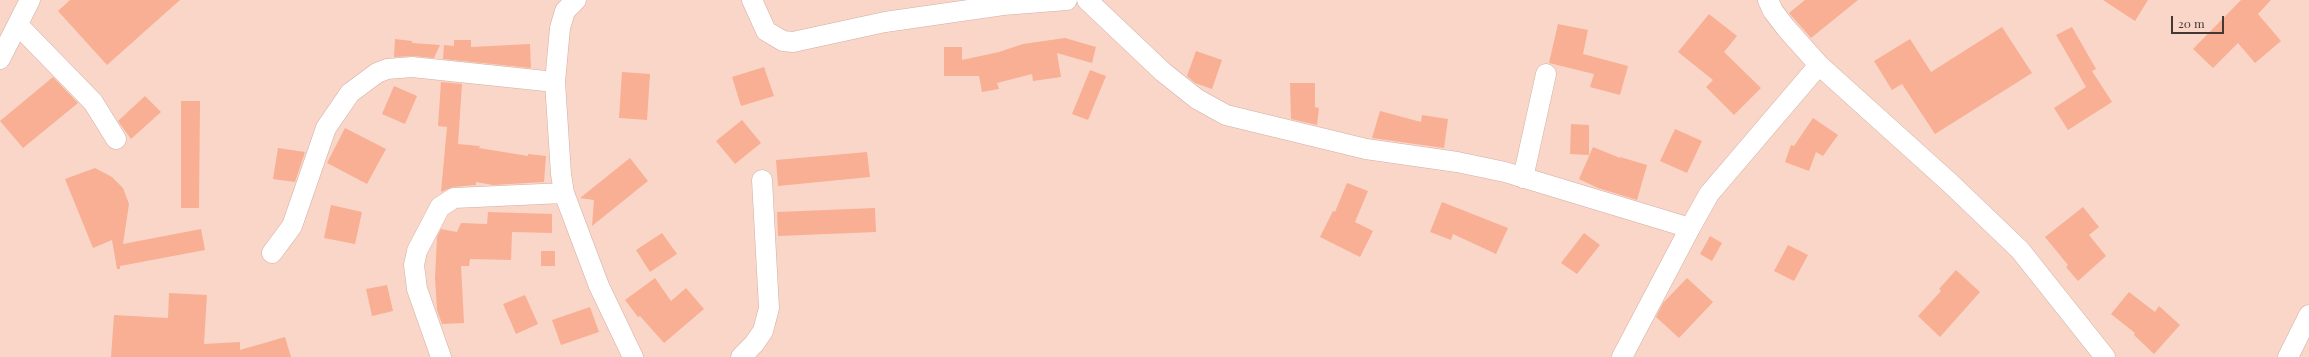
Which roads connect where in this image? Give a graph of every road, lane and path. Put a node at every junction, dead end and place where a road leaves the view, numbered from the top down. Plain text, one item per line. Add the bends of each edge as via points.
1 (30, 0) edge
2 (576, 0) edge
3 (752, 0) edge
4 (1067, 0) edge
5 (1087, 0) edge
6 (1768, 0) edge
7 (18, 25) junction
8 (0, 59) edge
9 (1819, 65) junction
10 (1546, 74) dead end
11 (555, 82) junction
12 (116, 139) dead end
13 (1524, 178) junction
14 (762, 180) dead end
15 (564, 192) junction
16 (1690, 228) junction
17 (272, 253) dead end
18 (2309, 316) edge
19 (441, 357) edge
20 (633, 357) edge
21 (741, 357) edge
22 (1622, 357) edge
23 (2105, 357) edge
24 (2288, 357) edge

1 - 7 street
2 - 11 street via 565,11 560,28
3 - 4 street via 766,31 783,41 793,42 885,22 1003,5
5 - 13 street via 1163,72 1197,98 1226,115 1366,149 1457,162
6 - 9 street via 1786,28
7 - 8 street
7 - 12 street via 93,102
9 - 16 street via 1709,194
9 - 23 street via 2020,250
10 - 13 street
11 - 15 street
11 - 17 street via 412,67 388,69 377,73 350,93 326,128 292,226
13 - 16 street
14 - 21 street via 768,308 763,331
15 - 19 street via 454,198 440,207 417,251 414,265 417,289
15 - 20 street via 599,286
16 - 22 street
18 - 24 street

